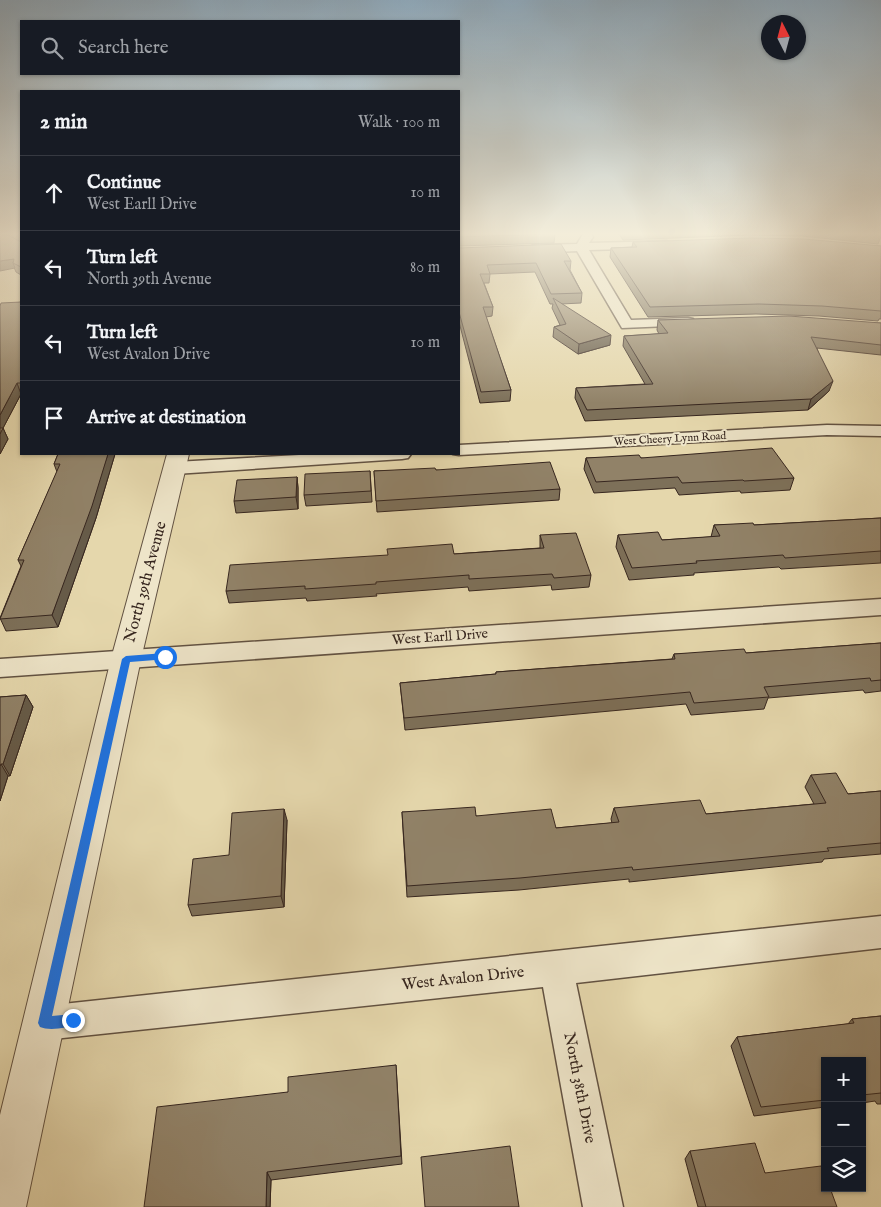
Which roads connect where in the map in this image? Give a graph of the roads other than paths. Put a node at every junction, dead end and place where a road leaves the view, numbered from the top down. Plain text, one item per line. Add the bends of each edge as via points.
1 (607, 290) edge
2 (705, 321) edge
3 (881, 431) edge
4 (460, 450) edge
5 (370, 455) edge
6 (177, 461) edge
7 (881, 606) edge
8 (126, 659) junction
9 (0, 668) edge
10 (881, 932) edge
11 (556, 969) junction
12 (44, 1023) junction
13 (2, 1207) edge
14 (603, 1207) edge

1 - 2 street via 627,324
3 - 4 street, West Cheery Lynn Road via 827,430
5 - 6 street
6 - 8 street, North 39th Avenue
7 - 8 street, West Earll Drive
8 - 9 street, West Earll Drive
8 - 12 street, North 39th Avenue
10 - 11 street, West Avalon Drive
11 - 12 street, West Avalon Drive
11 - 14 street, North 38th Drive
12 - 13 street, North 39th Avenue

